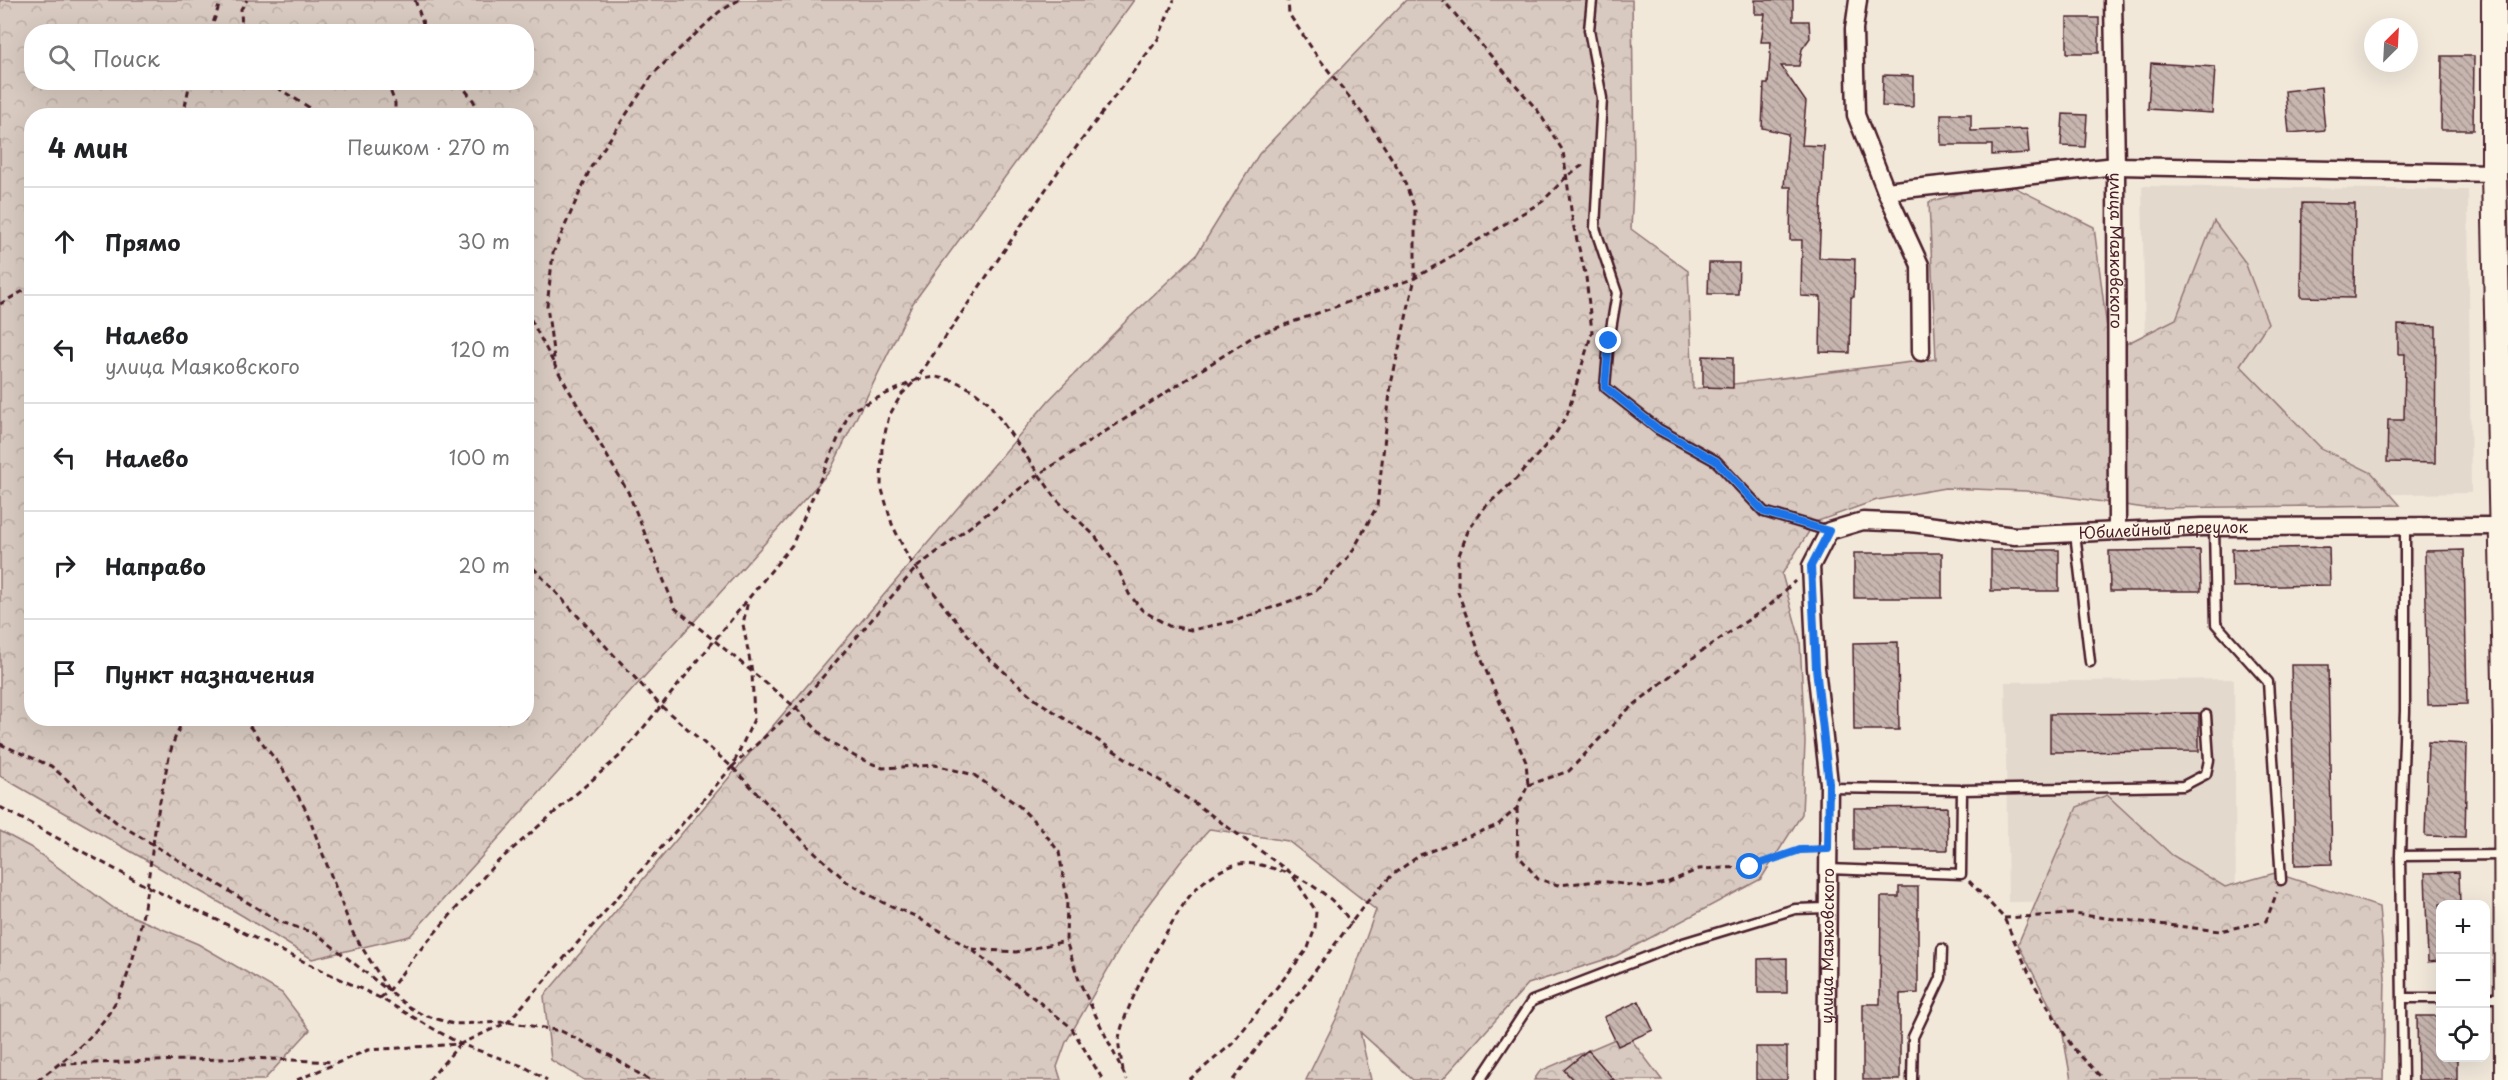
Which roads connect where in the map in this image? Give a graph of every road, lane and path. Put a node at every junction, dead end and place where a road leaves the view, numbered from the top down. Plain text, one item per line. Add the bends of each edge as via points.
1 (221, 0) edge
2 (246, 0) edge
3 (415, 0) edge
4 (739, 0) edge
5 (1174, 0) edge
6 (1288, 0) edge
7 (1443, 0) edge
8 (1592, 0) edge
9 (1858, 0) edge
10 (2113, 0) edge
11 (2494, 0) edge
12 (213, 24) edge
13 (242, 24) edge
14 (423, 24) edge
15 (188, 90) edge
16 (281, 90) edge
17 (390, 90) edge
18 (465, 90) edge
19 (185, 108) edge
20 (310, 108) edge
21 (395, 108) edge
22 (478, 108) edge
23 (1593, 159) dead end
24 (2116, 166) junction
25 (2494, 173) junction
26 (1567, 176) junction
27 (1886, 191) junction
28 (1416, 278) junction
29 (24, 290) edge
30 (0, 304) edge
31 (534, 325) edge
32 (1921, 352) dead end
33 (555, 366) junction
34 (916, 380) junction
35 (1039, 474) junction
36 (2214, 526) junction
37 (2405, 526) junction
38 (2504, 526) edge
39 (1829, 531) junction
40 (2116, 531) junction
41 (2075, 533) junction
42 (1811, 566) junction
43 (916, 568) junction
44 (534, 569) edge
45 (749, 599) junction
46 (714, 641) junction
47 (2090, 662) dead end
48 (752, 672) junction
49 (662, 706) junction
50 (796, 708) junction
51 (2206, 715) dead end
52 (181, 726) edge
53 (249, 726) edge
54 (2507, 729) edge
55 (0, 744) edge
56 (732, 767) junction
57 (1527, 785) junction
58 (1829, 788) junction
59 (1962, 790) junction
60 (0, 807) edge
61 (1517, 808) junction
62 (152, 843) junction
63 (1828, 849) junction
64 (2507, 855) edge
65 (2400, 856) junction
66 (1828, 869) junction
67 (1291, 873) junction
68 (1962, 874) junction
69 (2281, 880) joint
70 (146, 886) junction
71 (1827, 908) junction
72 (2004, 918) junction
73 (1352, 925) junction
74 (1066, 941) junction
75 (970, 949) junction
76 (1942, 949) dead end
77 (388, 991) junction
78 (380, 998) junction
79 (2402, 998) junction
80 (2436, 998) edge
81 (2496, 998) edge
82 (508, 1022) junction
83 (460, 1044) junction
84 (335, 1062) junction
85 (59, 1064) junction
86 (1124, 1076) junction
87 (38, 1080) edge
88 (297, 1080) edge
89 (429, 1080) edge
90 (547, 1080) edge
91 (649, 1080) edge
92 (1103, 1080) edge
93 (1128, 1080) edge
94 (1189, 1080) edge
95 (1233, 1080) edge
96 (1480, 1080) edge
97 (1826, 1080) edge
98 (1912, 1080) edge
99 (2104, 1080) edge
100 (2403, 1080) edge
101 (2507, 1080) edge

1 - 12 path
2 - 13 path via 241,9
3 - 14 path
4 - 33 path via 719,12 654,73 591,167 553,253 547,306
5 - 34 path via 1158,39 1059,170
6 - 28 path via 1289,14 1401,173 1415,209
7 - 26 path via 1538,111 1563,151
8 - 39 lane via 1589,30 1602,98 1595,228 1617,293 1605,387 1658,429 1716,461 1764,512
9 - 27 street via 1854,29 1856,115
10 - 24 street
11 - 25 street
15 - 19 path
16 - 20 path
17 - 21 path
18 - 22 path
23 - 26 path
24 - 25 street
24 - 27 street, улица Маяковского
24 - 40 street, улица Маяковского
25 - 38 street
26 - 28 path via 1543,201
26 - 57 path via 1592,332 1567,415 1515,480 1485,507 1468,531 1458,558 1458,592 1484,666 1527,762
27 - 32 street via 1920,265
28 - 35 path via 1254,336
28 - 35 path via 1391,384 1377,506 1351,554 1315,592 1235,621 1191,630 1169,626 1142,610 1101,544 1057,500
29 - 30 path
31 - 33 path
33 - 46 path via 628,492 675,608
34 - 35 path via 936,377 973,390 988,402
34 - 43 path via 889,416 882,446 881,486 892,524
34 - 45 path via 850,411 792,545
35 - 43 path
36 - 37 street, Юбилейный переулок
36 - 40 street, Юбилейный переулок
36 - 69 lane via 2216,624 2268,682
37 - 38 street, Юбилейный переулок
37 - 65 lane
38 - 54 street
39 - 41 street, Юбилейный переулок via 1863,521 2015,536
39 - 42 street
40 - 41 street, Юбилейный переулок
41 - 47 lane
42 - 57 path via 1769,606 1699,653 1625,712 1569,771
42 - 58 street, улица Маяковского via 1816,668
43 - 50 path
43 - 67 path via 984,654 1036,700 1196,804
44 - 49 path
45 - 46 path
45 - 48 path via 743,624
46 - 48 path
46 - 49 path
48 - 50 path
48 - 56 path via 754,719
49 - 56 path
49 - 77 path via 622,754 494,865
50 - 56 path
50 - 74 path via 827,740 856,757 883,768 935,765 974,775 1019,806 1059,852 1067,899
51 - 59 lane via 2206,774 2182,786
52 - 62 path via 171,746
53 - 77 path via 282,768 306,810 353,933
54 - 64 street
55 - 62 path via 51,766 116,822
56 - 75 path via 847,882
56 - 82 path
57 - 61 path
58 - 59 lane
58 - 63 street, улица Маяковского
59 - 68 lane
60 - 70 path
61 - 63 path via 1518,855 1538,879 1558,885 1599,881 1647,887 1699,869 1750,867 1800,850
61 - 73 path via 1498,825 1420,855 1392,875
62 - 70 path
62 - 77 path via 278,921 317,934
63 - 66 street, улица Маяковского
64 - 65 lane
64 - 81 street
65 - 79 lane
66 - 68 lane
66 - 71 street, улица Маяковского
67 - 73 path via 1320,889 1342,909
67 - 86 path via 1250,863 1236,864 1218,871 1193,893 1171,925 1128,1013 1119,1040
67 - 94 path via 1316,911 1308,948 1232,1044
68 - 72 path
69 - 72 path via 2266,921 2220,931 2072,914
70 - 78 path
70 - 85 path via 133,960 120,996 101,1025
71 - 96 lane via 1795,909 1683,943 1532,1001
71 - 97 street, улица Маяковского
72 - 99 path via 2034,984 2073,1048
73 - 95 path
74 - 75 path via 1016,952
74 - 86 path via 1080,982
75 - 92 path via 1071,1027
76 - 98 lane via 1941,978 1913,1037
77 - 78 path
77 - 82 path via 421,1014 453,1024
78 - 83 path
79 - 80 lane
79 - 100 lane
81 - 101 street
82 - 83 path
82 - 91 path via 561,1031
83 - 84 path via 368,1050
83 - 89 path
83 - 90 path via 525,1067
84 - 85 path via 252,1058
84 - 88 path
85 - 87 path
86 - 93 path

